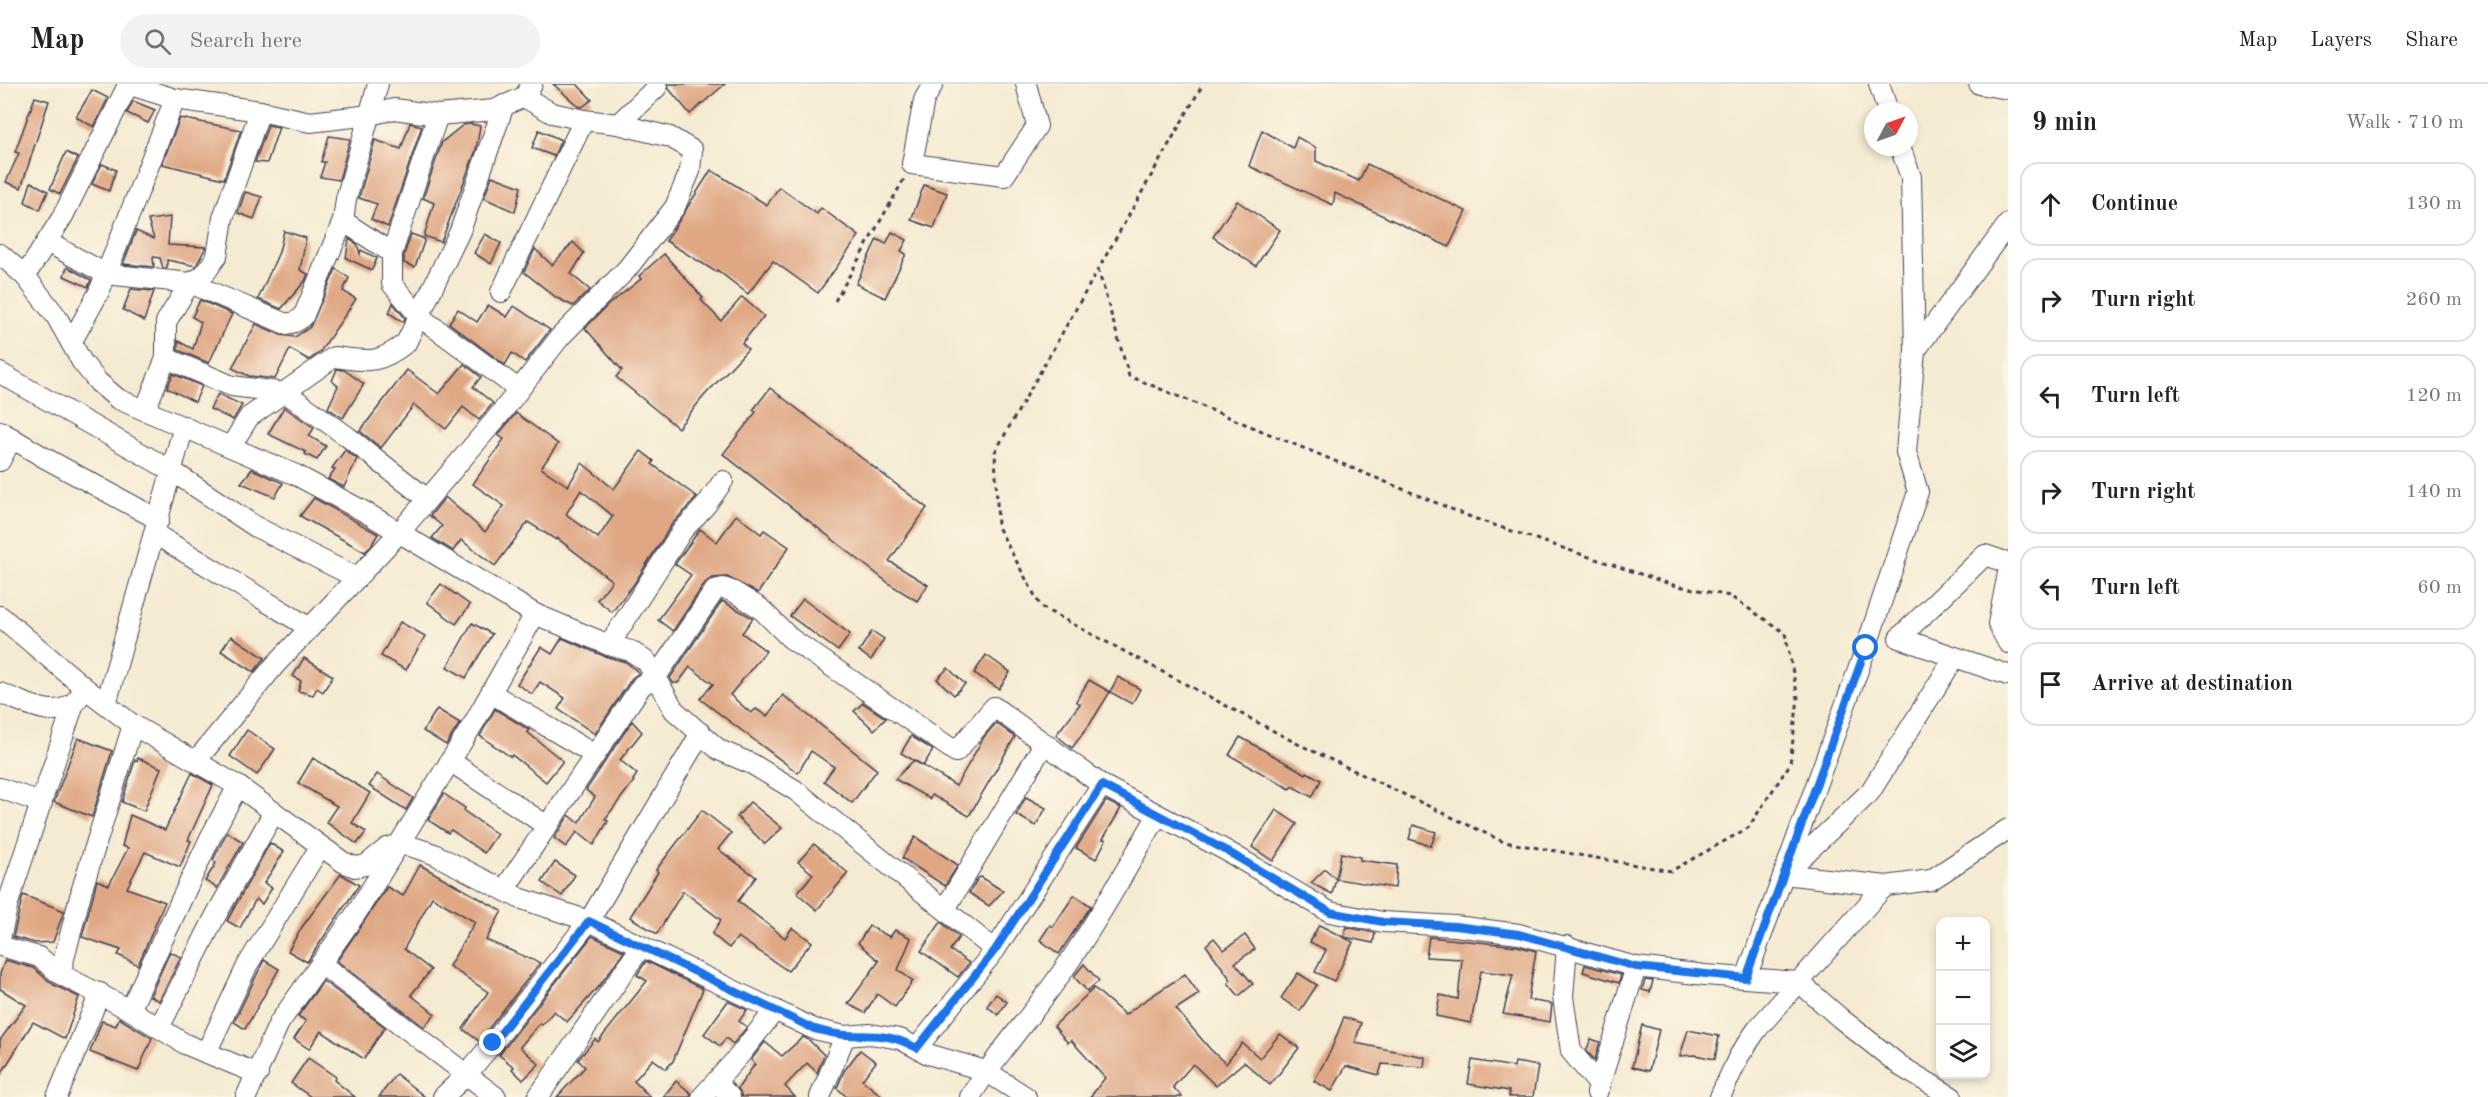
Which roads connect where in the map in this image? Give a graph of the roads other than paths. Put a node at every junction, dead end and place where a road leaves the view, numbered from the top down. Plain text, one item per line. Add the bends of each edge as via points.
1 (128, 84) edge
2 (378, 84) edge
3 (655, 84) edge
4 (933, 84) edge
5 (1026, 84) edge
6 (1879, 84) edge
7 (1979, 84) edge
8 (530, 88) edge
9 (2008, 89) edge
10 (175, 99) junction
11 (1885, 102) edge
12 (504, 105) junction
13 (260, 111) junction
14 (370, 115) junction
15 (438, 115) junction
16 (584, 120) junction
17 (618, 124) junction
18 (1903, 156) edge
19 (343, 221) junction
20 (2008, 224) edge
21 (47, 242) junction
22 (392, 253) junction
23 (0, 254) edge
24 (106, 274) junction
25 (25, 276) junction
26 (190, 283) junction
27 (501, 292) dead end
28 (420, 317) junction
29 (71, 343) junction
30 (1915, 351) junction
31 (166, 358) junction
32 (0, 373) edge
33 (518, 389) junction
34 (286, 393) junction
35 (144, 410) junction
36 (184, 426) junction
37 (6, 434) edge
38 (231, 446) junction
39 (0, 461) edge
40 (172, 471) junction
41 (723, 481) dead end
42 (427, 499) junction
43 (157, 527) junction
44 (399, 532) junction
45 (2008, 563) edge
46 (2008, 573) edge
47 (357, 578) junction
48 (535, 614) junction
49 (0, 616) edge
50 (310, 628) junction
51 (1899, 638) junction
52 (2008, 643) edge
53 (609, 645) junction
54 (1866, 648) junction
55 (1955, 657) junction
56 (2008, 675) edge
57 (656, 677) junction
58 (0, 693) edge
59 (491, 693) junction
60 (80, 696) junction
61 (106, 704) junction
62 (133, 725) junction
63 (701, 734) junction
64 (1044, 744) junction
65 (595, 755) junction
66 (196, 761) junction
67 (450, 761) junction
68 (1102, 785) junction
69 (238, 786) junction
70 (0, 788) edge
71 (42, 803) junction
72 (274, 812) junction
73 (1158, 814) junction
74 (547, 826) junction
75 (2008, 829) edge
76 (398, 845) junction
77 (320, 847) junction
78 (1784, 874) junction
79 (1886, 886) junction
80 (504, 890) junction
81 (945, 909) junction
82 (589, 921) junction
83 (0, 939) edge
84 (0, 946) edge
85 (1567, 946) junction
86 (641, 947) junction
87 (995, 950) junction
88 (321, 964) junction
89 (1636, 967) junction
90 (60, 974) junction
91 (1746, 978) junction
92 (1799, 982) junction
93 (100, 993) junction
94 (130, 1010) junction
95 (775, 1011) junction
96 (159, 1029) junction
97 (845, 1036) junction
98 (917, 1048) junction
99 (206, 1053) junction
100 (986, 1071) junction
101 (258, 1074) junction
102 (465, 1076) junction
103 (716, 1082) junction
104 (1598, 1091) edge
105 (57, 1097) edge
106 (246, 1097) edge
107 (443, 1097) edge
108 (496, 1097) edge
109 (538, 1097) edge
110 (702, 1097) edge
111 (730, 1097) edge
112 (820, 1097) edge
113 (970, 1097) edge
114 (1026, 1097) edge
115 (1720, 1097) edge
116 (1952, 1097) edge

1 - 10 street
1 - 21 street
2 - 14 street
3 - 17 street via 657,87
4 - 5 street via 924,100 912,164 1004,176 1037,126
6 - 11 street
7 - 9 street
8 - 12 street
8 - 16 street via 552,113
10 - 13 street
10 - 24 street
12 - 15 street via 494,110
12 - 28 street via 460,231
13 - 14 street via 310,122
13 - 26 street via 223,218 216,256 203,276
14 - 15 street via 394,109
14 - 19 street
15 - 22 street
16 - 17 street
16 - 27 street
17 - 33 street via 670,137 692,150 690,171 675,207 627,269 560,338
18 - 30 street via 1911,177
19 - 22 street
19 - 26 street via 303,317 295,322 286,324
20 - 30 street
21 - 24 street
21 - 25 street
22 - 28 street via 392,284
23 - 25 street
24 - 26 street
24 - 29 street
25 - 29 street
26 - 31 street via 166,322
28 - 33 street
28 - 34 street via 406,343 391,355 373,362 334,357
29 - 35 street via 98,382 118,399
30 - 54 street via 1906,452 1918,492
31 - 34 street via 232,386
31 - 35 street
32 - 40 street
33 - 42 street
34 - 38 street via 249,417
34 - 42 street
35 - 36 street
36 - 38 street
36 - 40 street
37 - 39 street
37 - 43 street
38 - 44 street via 296,475
40 - 43 street
40 - 47 street via 256,527
41 - 53 street via 682,531
42 - 44 street
43 - 50 street
43 - 61 street
44 - 47 street
44 - 48 street
45 - 51 street via 1985,555
46 - 52 street via 1998,624
47 - 50 street
48 - 53 street
48 - 59 street
49 - 60 street
50 - 66 street
51 - 54 street
51 - 55 street
53 - 57 street via 632,651
54 - 78 street
55 - 56 street
55 - 78 street via 1870,792
57 - 63 street via 674,710
57 - 64 street via 715,590 723,588 760,608 790,638 956,752 994,707
57 - 65 street via 642,685
58 - 60 street via 45,709 65,709
59 - 65 street
59 - 67 street
60 - 61 street
60 - 71 street
61 - 62 street
62 - 66 street
62 - 90 street
63 - 81 street via 719,750 795,790
63 - 82 street
64 - 68 street
64 - 81 street
65 - 74 street
66 - 69 street
67 - 74 street
67 - 76 street
68 - 73 street
68 - 87 street
69 - 72 street
69 - 94 street
70 - 71 street
71 - 83 street
72 - 77 street
72 - 96 street via 216,915
73 - 85 street via 1330,912 1383,922 1519,934
73 - 100 street via 1083,943
74 - 80 street
75 - 79 street via 1931,880
76 - 77 street via 387,848 366,865 355,867
76 - 80 street via 434,854
76 - 88 street
77 - 99 street via 248,964
78 - 79 street
78 - 91 street
79 - 92 street
80 - 82 street
81 - 87 street
82 - 86 street
82 - 102 street
84 - 90 street via 39,957
85 - 89 street
85 - 104 street via 1563,997 1571,1051
86 - 95 street
86 - 109 street
87 - 98 street
88 - 101 street via 279,1023
88 - 102 street
89 - 91 street
89 - 104 street
90 - 93 street
91 - 92 street
92 - 115 street via 1758,1028 1739,1056
92 - 116 street via 1902,1067
93 - 94 street
93 - 105 street
94 - 96 street
95 - 97 street via 814,1029
95 - 103 street
96 - 99 street
97 - 98 street via 870,1034 900,1039
97 - 112 street
98 - 100 street
99 - 101 street
100 - 113 street
100 - 114 street
101 - 106 street
102 - 107 street
102 - 108 street
103 - 110 street
103 - 111 street

